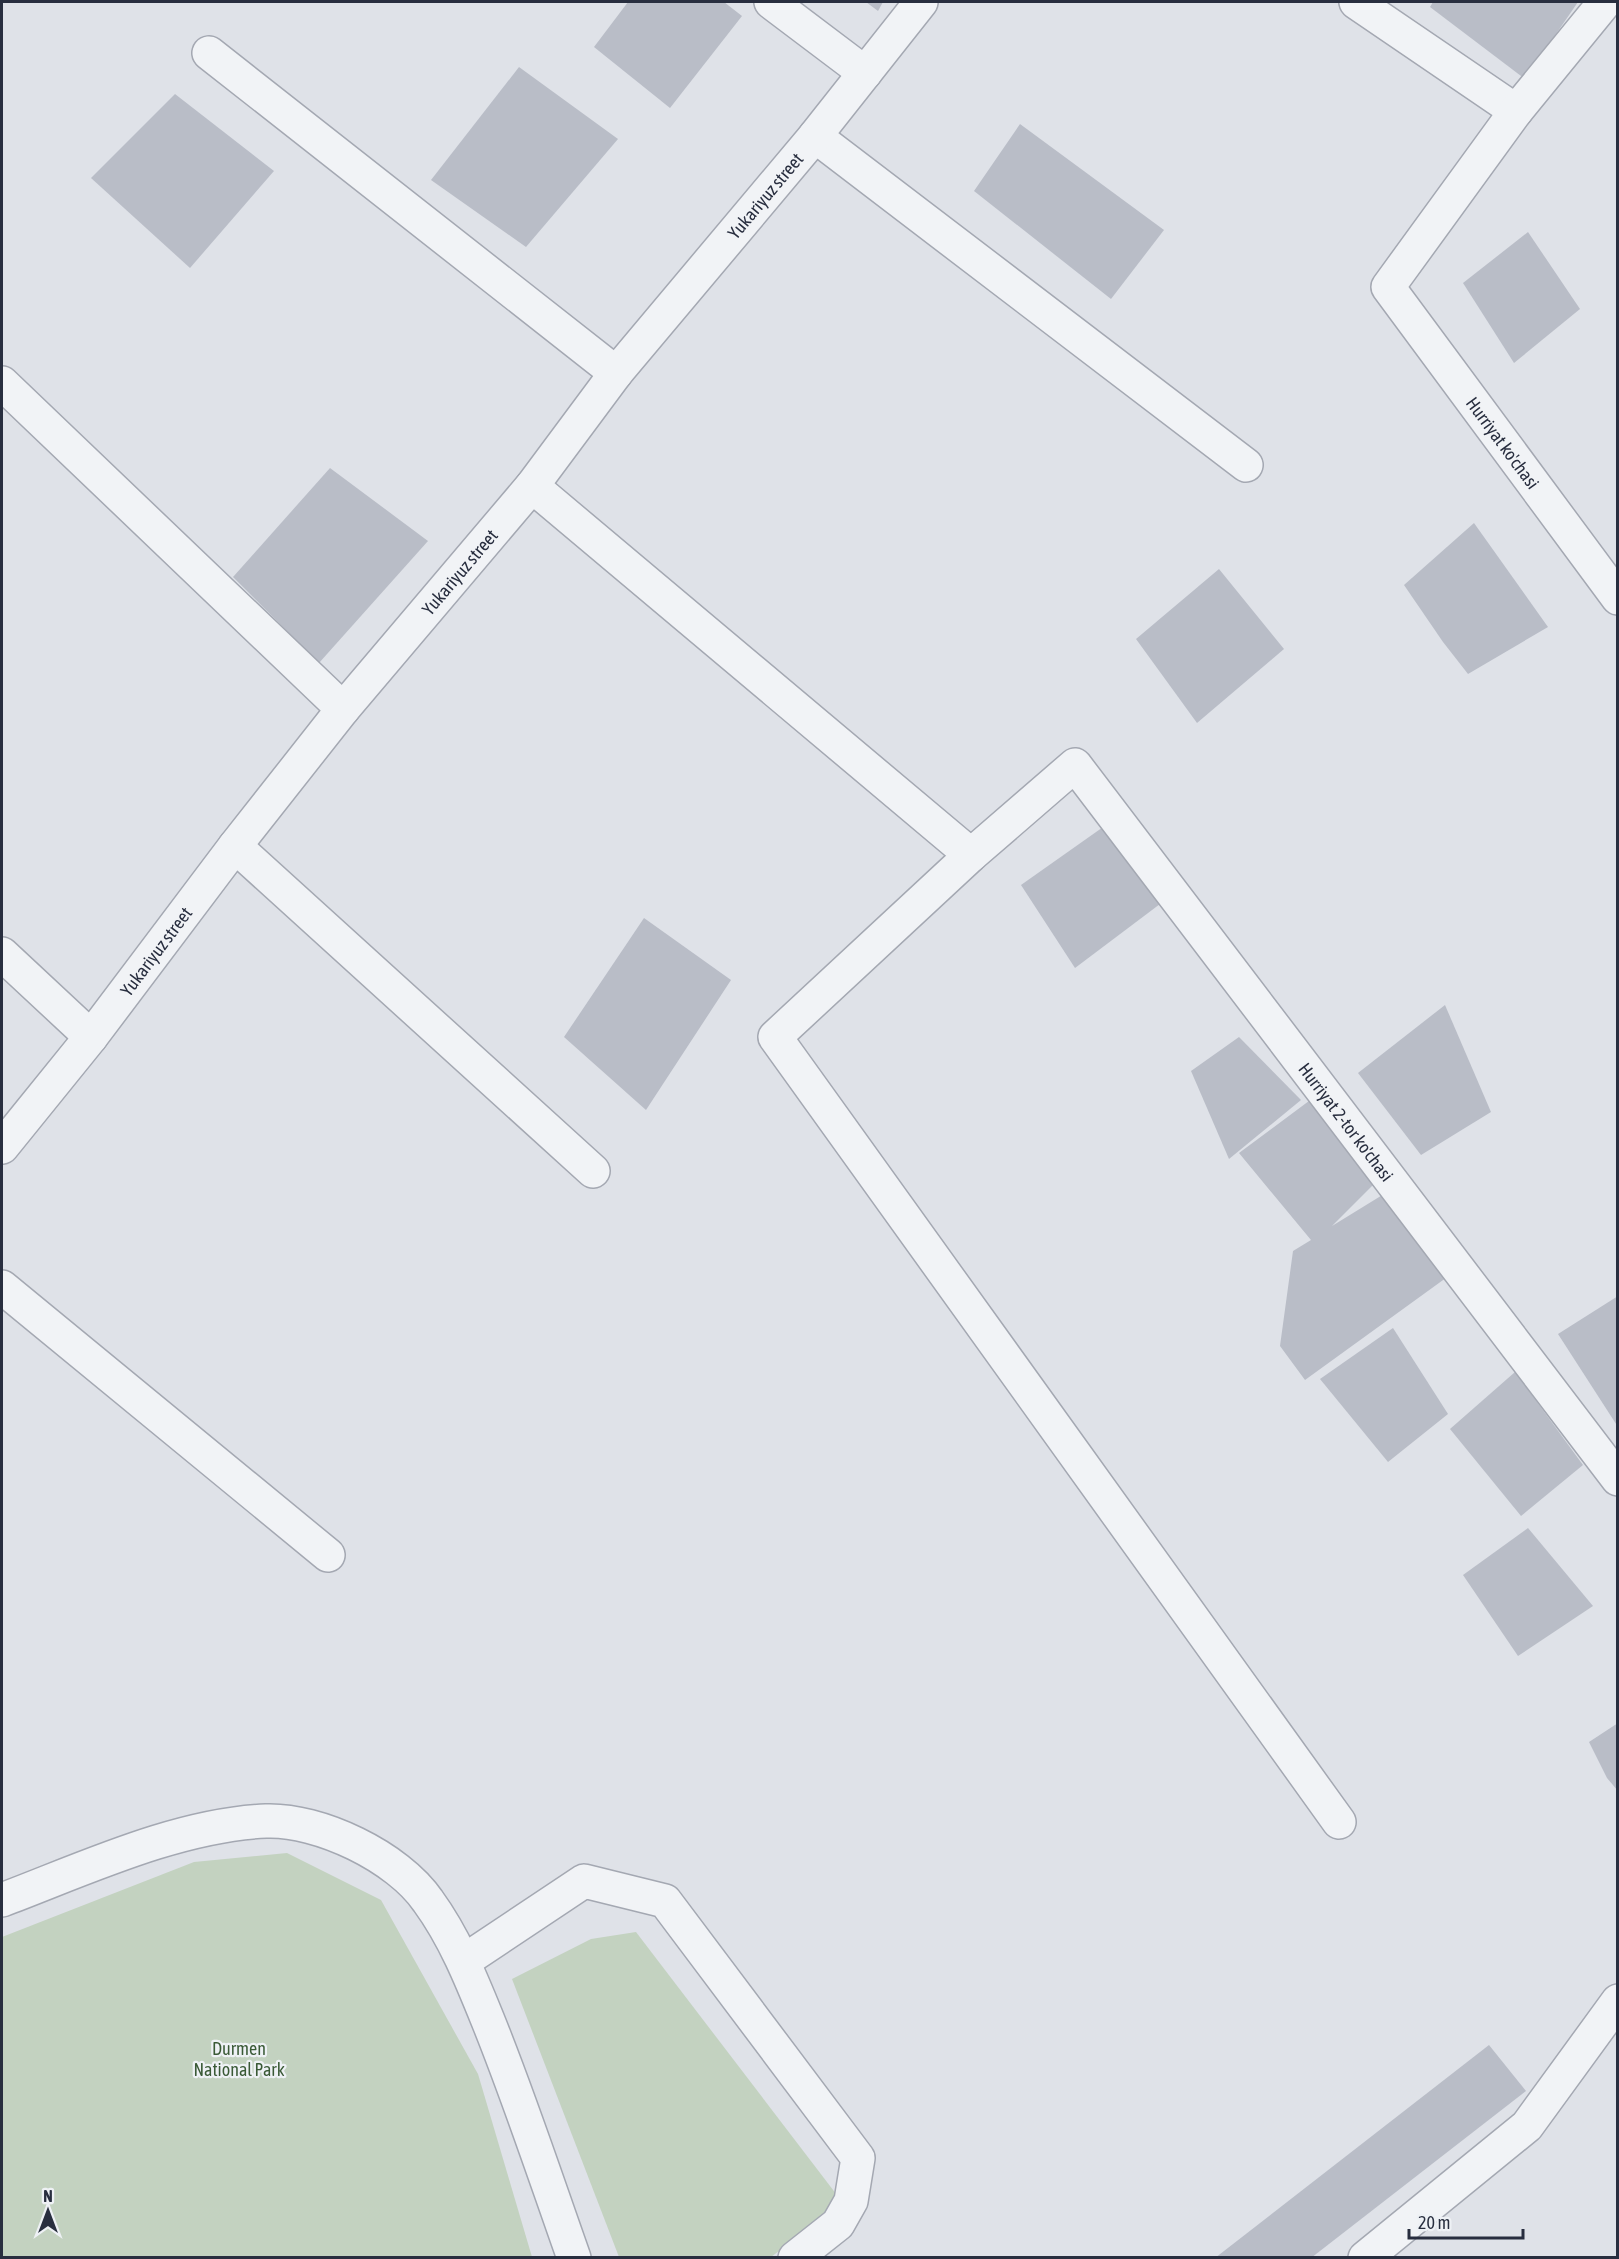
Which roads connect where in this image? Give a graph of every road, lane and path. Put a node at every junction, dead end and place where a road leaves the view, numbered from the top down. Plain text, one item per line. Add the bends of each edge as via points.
1 (771, 2) edge
2 (921, 2) edge
3 (1356, 2) edge
4 (1605, 2) edge
5 (209, 53) dead end
6 (865, 73) junction
7 (1516, 111) junction
8 (815, 136) junction
9 (616, 373) junction
10 (2, 383) edge
11 (1246, 465) dead end
12 (532, 486) junction
13 (1617, 598) edge
14 (343, 709) junction
15 (235, 846) junction
16 (971, 855) junction
17 (2, 954) edge
18 (91, 1037) junction
19 (2, 1147) edge
20 (593, 1171) dead end
21 (2, 1287) edge
22 (1617, 1479) edge
23 (328, 1555) dead end
24 (1339, 1822) dead end
25 (2, 1900) edge
26 (464, 1961) junction
27 (1617, 2001) edge
28 (574, 2258) edge
29 (795, 2258) edge
30 (1365, 2258) edge

1 - 6 street
2 - 6 street, Yukariyuz street
3 - 7 street
4 - 7 street
5 - 9 street
6 - 8 street, Yukariyuz street
7 - 13 street, Hurriyat ko'chasi via 1388,286
8 - 9 street, Yukariyuz street
8 - 11 street
9 - 12 street, Yukariyuz street
10 - 14 street
12 - 14 street, Yukariyuz street
12 - 16 street
14 - 15 street, Yukariyuz street
15 - 18 street, Yukariyuz street
15 - 20 street
16 - 22 street, Hurriyat 2-tor ko'chasi via 1075,765
16 - 24 street via 775,1037
17 - 18 street
18 - 19 street, Yukariyuz street
21 - 23 street
25 - 26 street via 159,1841 202,1830 268,1821 293,1824 343,1839 404,1874 428,1900
26 - 28 street
26 - 29 street via 584,1881 665,1901 858,2158 851,2201 838,2224
27 - 30 street via 1527,2126

